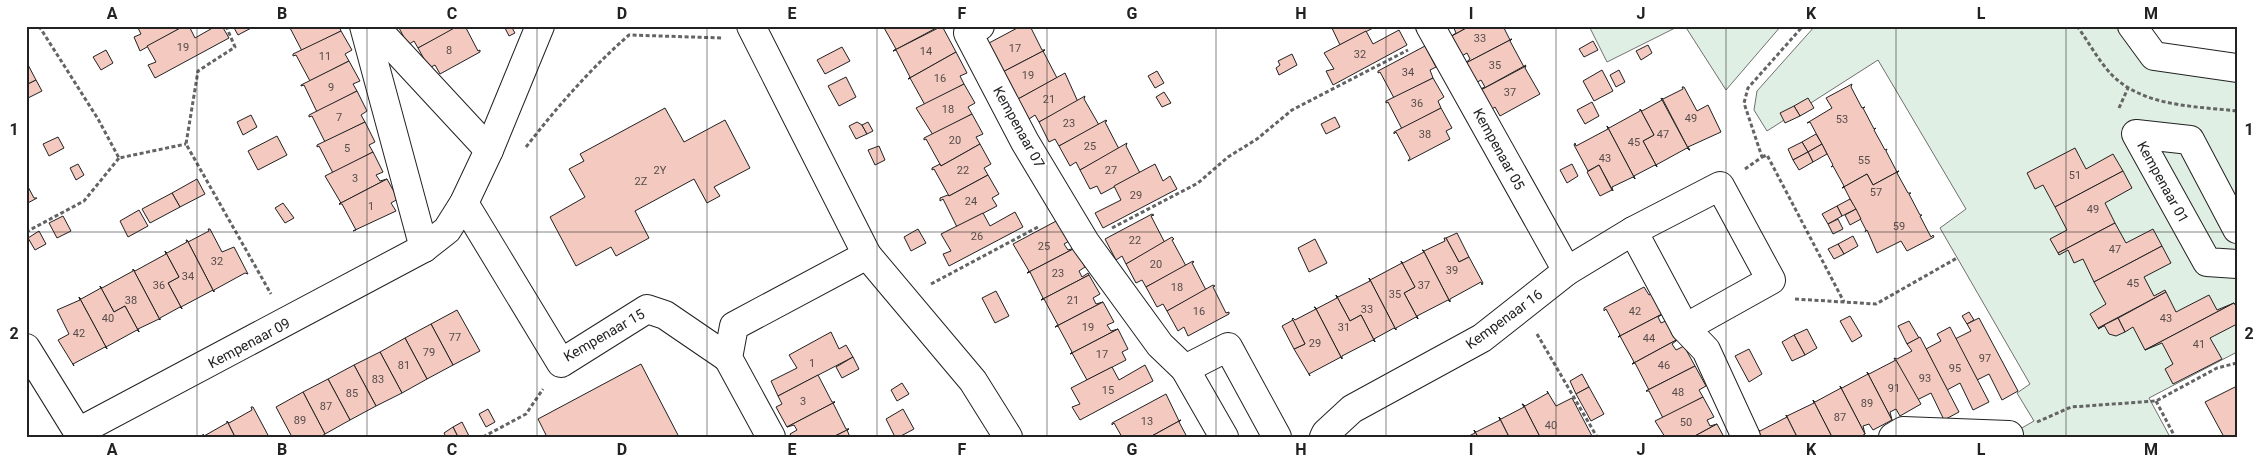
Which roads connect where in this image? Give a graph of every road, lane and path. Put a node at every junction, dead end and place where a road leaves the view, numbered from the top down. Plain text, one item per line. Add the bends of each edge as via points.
1 (39, 26) edge
2 (226, 26) edge
3 (364, 26) edge
4 (374, 26) edge
5 (540, 26) edge
6 (751, 26) edge
7 (980, 26) edge
8 (1803, 26) edge
9 (2132, 26) edge
10 (1433, 31) edge
11 (726, 38) dead end
12 (2237, 68) edge
13 (186, 144) junction
14 (489, 150) junction
15 (521, 153) dead end
16 (1762, 157) junction
17 (119, 158) junction
18 (1720, 186) junction
19 (464, 203) junction
20 (1077, 228) junction
21 (2237, 229) edge
22 (1633, 231) junction
23 (26, 232) edge
24 (424, 248) junction
25 (868, 255) junction
26 (1957, 258) dead end
27 (2237, 264) edge
28 (1568, 271) junction
29 (1771, 280) junction
30 (904, 298) junction
31 (1844, 302) junction
32 (1522, 308) junction
33 (287, 323) junction
34 (1685, 328) junction
35 (26, 348) edge
36 (728, 358) junction
37 (561, 363) junction
38 (2237, 363) edge
39 (1185, 368) junction
40 (2156, 401) junction
41 (79, 434) edge
42 (2009, 435) joint
43 (483, 437) edge
44 (771, 437) edge
45 (1008, 437) edge
46 (1224, 437) edge
47 (1277, 437) edge
48 (1324, 437) edge
49 (1597, 437) edge
50 (1746, 437) edge
51 (1893, 437) edge
52 (2175, 437) edge

1 - 17 path via 98,118
2 - 13 path via 235,47 198,71
3 - 24 street
4 - 14 street
5 - 14 street, Kempenaar 09
6 - 25 street
7 - 20 street, Kempenaar 07 via 968,33 1025,142
8 - 16 path via 1748,88 1744,103
9 - 12 street via 2154,56
10 - 20 path via 1292,110 1198,183
10 - 28 street, Kempenaar 05
11 - 15 path via 629,35 564,98
13 - 17 path
13 - 33 path
14 - 19 street, Kempenaar 09
16 - 18 path
16 - 31 path via 1767,155
17 - 23 path via 84,201
18 - 22 street, Kempenaar 16
18 - 29 street
19 - 24 street, Kempenaar 09 via 447,230
19 - 37 street, Kempenaar 15
20 - 30 path
20 - 39 street via 1160,345
21 - 27 street, Kempenaar 01 via 2190,140 2136,134 2207,262
22 - 28 street, Kempenaar 16
22 - 34 street
24 - 33 street, Kempenaar 09
25 - 30 street
25 - 36 street via 734,326
26 - 31 path via 1876,304
28 - 32 street, Kempenaar 16
29 - 31 path via 1796,299
29 - 34 street
30 - 45 street via 973,381
32 - 48 street, Kempenaar 16 via 1482,338 1352,409
32 - 49 path
33 - 41 street, Kempenaar 09
34 - 50 street via 1706,350
35 - 41 street
36 - 37 street, Kempenaar 15 via 665,314 647,309
36 - 44 street, Kempenaar 15
37 - 43 path via 526,414
38 - 40 path via 2217,368
39 - 46 street
39 - 47 street via 1228,347
40 - 42 path via 2072,407
40 - 52 path
42 - 51 street via 1903,431

